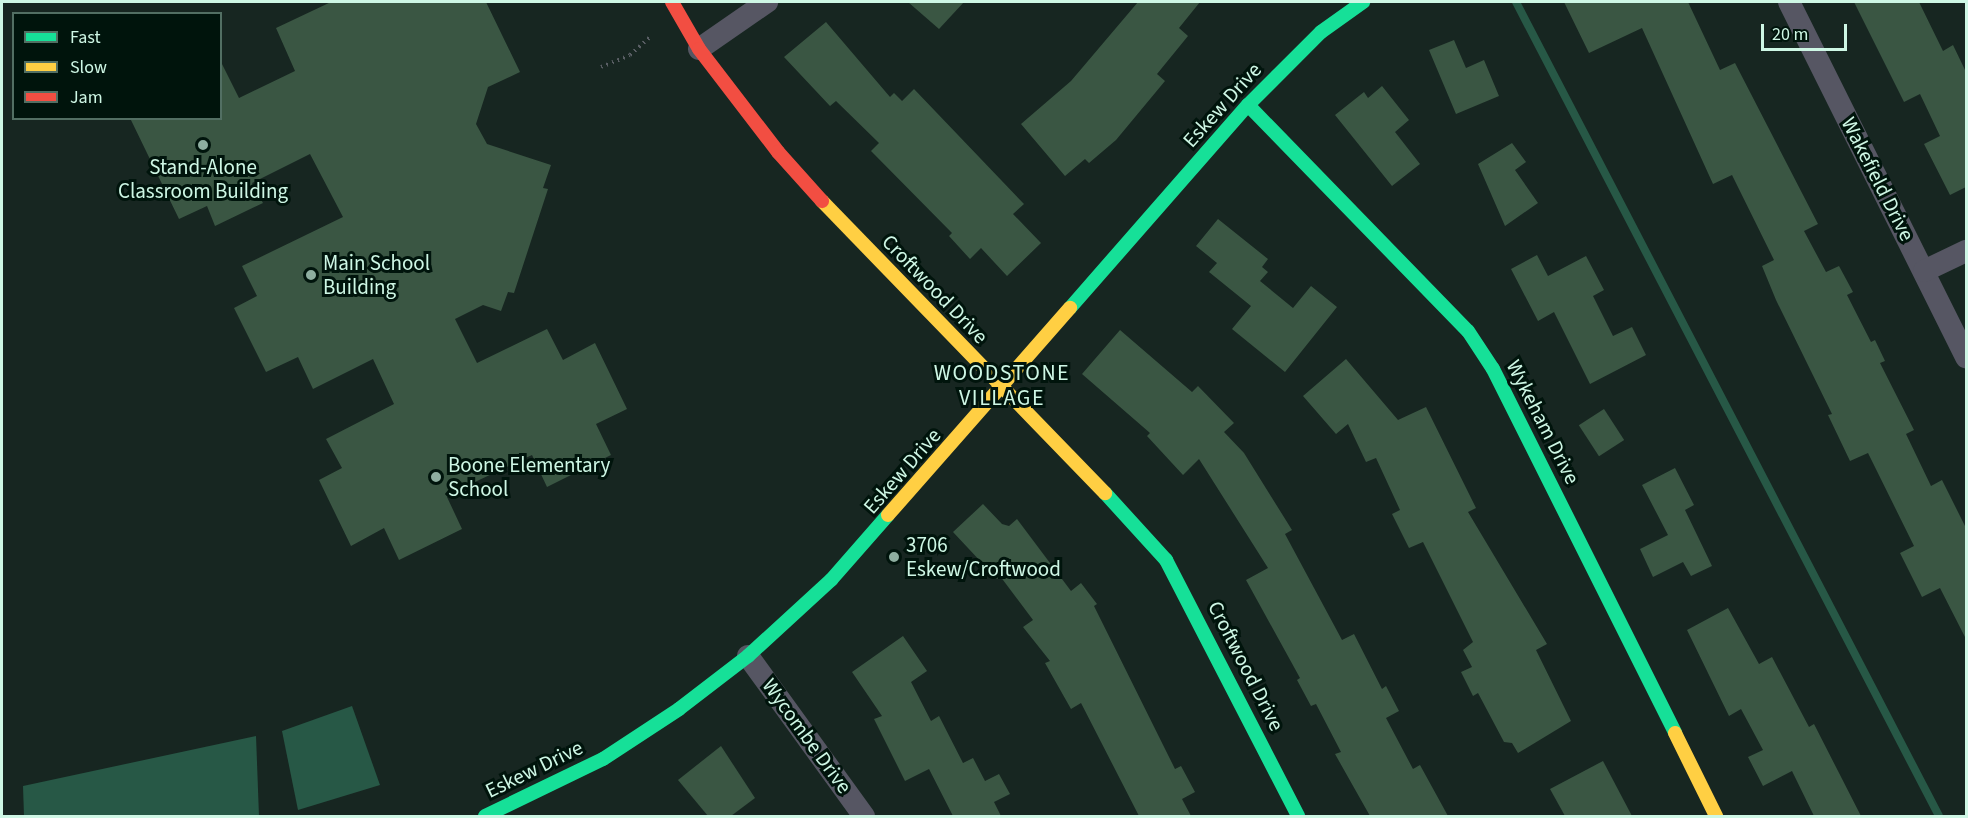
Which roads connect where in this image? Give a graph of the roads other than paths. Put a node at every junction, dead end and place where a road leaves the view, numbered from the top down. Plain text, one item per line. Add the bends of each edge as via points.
1 (672, 2) edge
2 (766, 2) edge
3 (1363, 2) edge
4 (1789, 2) edge
5 (699, 49) junction
6 (1248, 105) junction
7 (1966, 251) edge
8 (1924, 272) junction
9 (1966, 357) edge
10 (1001, 387) junction
11 (748, 656) junction
12 (485, 816) edge
13 (864, 816) edge
14 (1298, 816) edge
15 (1716, 816) edge

1 - 5 street, Croftwood Drive
2 - 5 street
3 - 6 street, Eskew Drive via 1321,32
4 - 8 street, Wakefield Drive
5 - 10 street, Croftwood Drive via 778,152
6 - 10 street, Eskew Drive
6 - 15 street, Wykeham Drive via 1468,331 1493,369
7 - 8 street
8 - 9 street, Wakefield Drive
10 - 11 street, Eskew Drive via 872,538
10 - 14 street, Croftwood Drive via 1166,560
11 - 12 street, Eskew Drive via 679,709 603,759
11 - 13 street, Wycombe Drive

